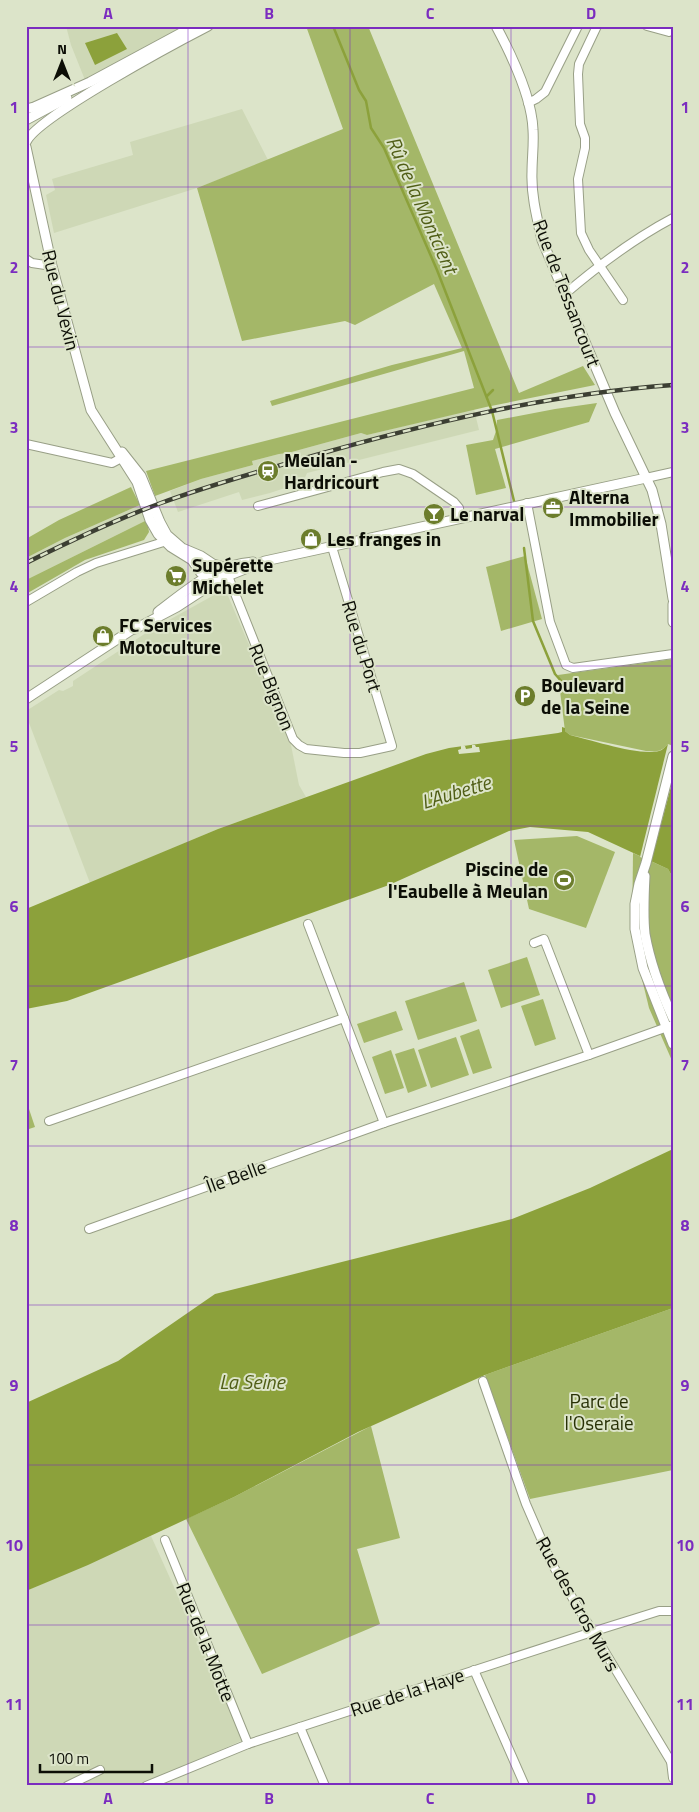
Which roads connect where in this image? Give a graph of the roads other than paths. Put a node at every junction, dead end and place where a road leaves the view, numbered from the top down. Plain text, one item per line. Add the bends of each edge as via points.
1 (194, 26) edge
2 (208, 26) edge
3 (496, 26) edge
4 (578, 26) edge
5 (598, 26) edge
6 (647, 26) edge
7 (671, 26) edge
8 (90, 82) junction
9 (528, 103) junction
10 (26, 108) edge
11 (26, 120) edge
12 (31, 129) edge
13 (27, 148) edge
14 (673, 218) edge
15 (26, 260) edge
16 (599, 264) junction
17 (52, 266) junction
18 (565, 294) junction
19 (623, 300) dead end
20 (26, 444) edge
21 (124, 457) junction
22 (673, 472) edge
23 (646, 478) junction
24 (523, 504) junction
25 (258, 506) dead end
26 (460, 518) junction
27 (169, 541) junction
28 (332, 546) junction
29 (213, 576) junction
30 (673, 599) edge
31 (26, 602) edge
32 (673, 604) edge
33 (673, 622) edge
34 (135, 629) junction
35 (673, 654) edge
36 (26, 699) edge
37 (392, 746) joint
38 (673, 756) edge
39 (646, 863) junction
40 (308, 924) dead end
41 (534, 943) dead end
42 (344, 1018) junction
43 (673, 1018) edge
44 (669, 1026) edge
45 (673, 1044) edge
46 (589, 1055) junction
47 (49, 1120) dead end
48 (384, 1123) junction
49 (89, 1229) dead end
50 (483, 1381) dead end
51 (165, 1540) dead end
52 (673, 1611) edge
53 (592, 1632) junction
54 (474, 1670) junction
55 (300, 1727) junction
56 (248, 1744) junction
57 (672, 1763) edge
58 (100, 1770) dead end
59 (673, 1778) edge
60 (79, 1783) edge
61 (150, 1785) edge
62 (67, 1786) edge
63 (325, 1786) edge
64 (525, 1786) edge

1 - 8 main road
2 - 12 main road
3 - 9 main road, Rue de Tessancourt
4 - 9 street via 545,92
5 - 16 street via 579,64 579,114 585,148 578,189 581,233
6 - 7 street via 669,32
8 - 10 main road
8 - 11 main road via 70,97
9 - 18 main road, Rue de Tessancourt via 534,129 532,173 537,219 542,240
12 - 13 main road
13 - 17 main road, Rue du Vexin
14 - 16 street
15 - 17 street
16 - 18 street
16 - 19 street
17 - 21 main road, Rue du Vexin via 88,401
18 - 23 main road, Rue de Tessancourt
20 - 21 street via 114,463
21 - 27 main road, Rue du Vexin via 139,485 155,530
22 - 23 street
23 - 24 main road
23 - 30 main road, Rue de Tessancourt via 659,514
24 - 26 main road
24 - 35 street via 550,622 565,663 573,668
25 - 26 street via 399,469 414,474 445,495 459,508
26 - 28 main road
27 - 29 main road, Rue du Vexin
27 - 29 main road, Rue du Vexin via 212,564
27 - 31 street via 96,563
28 - 29 main road via 242,563
28 - 37 street, Rue du Port
29 - 34 main road
29 - 34 main road via 178,607
29 - 37 street, Rue Bignon via 293,739 306,749 344,753
32 - 33 main road
34 - 36 main road
38 - 39 main road
39 - 43 main road via 645,932
39 - 44 main road via 635,904 635,928 643,968
40 - 42 street
41 - 46 street via 544,939
42 - 47 street
42 - 48 street
44 - 45 main road
44 - 46 street, Île Belle
46 - 48 street, Île Belle
48 - 49 street, Île Belle
50 - 53 street, Rue des Gros Murs via 540,1538
51 - 56 street, Rue de la Motte
52 - 53 street, Rue de la Haye via 658,1612
53 - 54 street, Rue de la Haye
53 - 57 street, Rue des Gros Murs
54 - 55 street, Rue de la Haye
54 - 64 street
55 - 56 street, Rue de la Haye
55 - 63 street
56 - 61 street, Rue de la Haye
57 - 59 street, Rue des Gros Murs
58 - 60 street
60 - 62 street

